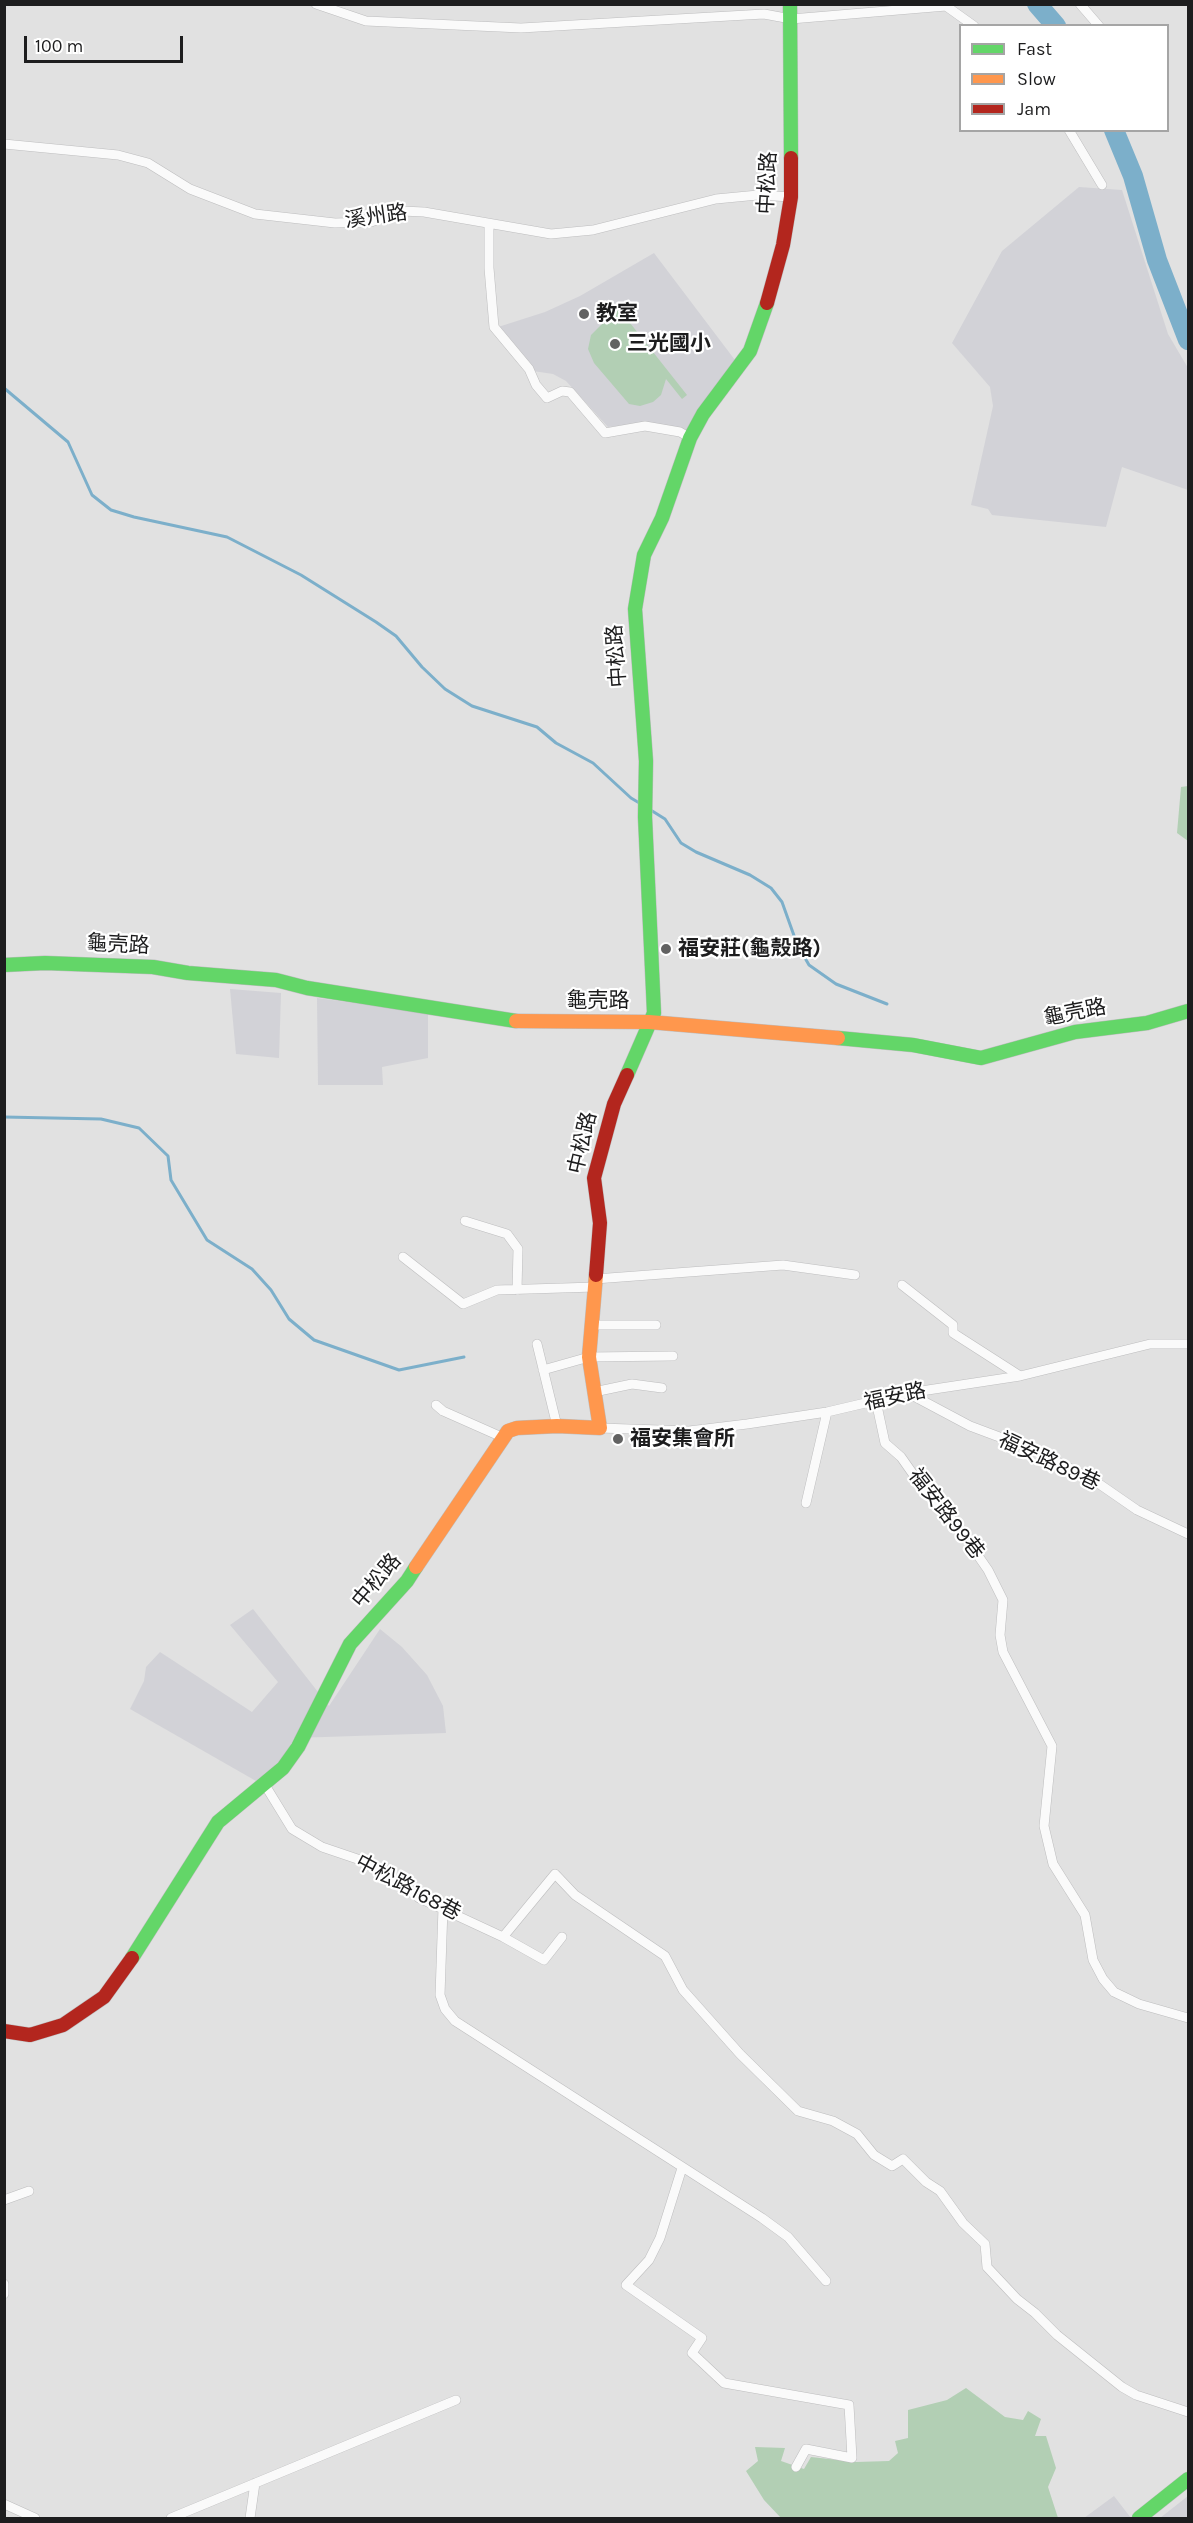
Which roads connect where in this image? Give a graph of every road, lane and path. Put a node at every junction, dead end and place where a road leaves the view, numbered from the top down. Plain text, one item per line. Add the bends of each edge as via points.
1 (316, 4) edge
2 (1080, 4) edge
3 (790, 10) edge
4 (971, 24) edge
5 (1097, 24) edge
6 (1070, 132) edge
7 (4, 144) edge
8 (1102, 185) dead end
9 (791, 197) junction
10 (489, 224) junction
11 (690, 438) junction
12 (4, 965) edge
13 (1188, 1011) edge
14 (649, 1022) junction
15 (465, 1221) dead end
16 (403, 1257) dead end
17 (855, 1275) dead end
18 (595, 1283) junction
19 (902, 1285) dead end
20 (517, 1290) junction
21 (593, 1325) junction
22 (656, 1326) dead end
23 (537, 1344) dead end
24 (1188, 1344) edge
25 (673, 1356) dead end
26 (589, 1358) junction
27 (543, 1370) junction
28 (1020, 1376) junction
29 (662, 1388) dead end
30 (594, 1392) junction
31 (908, 1393) junction
32 (876, 1401) junction
33 (436, 1405) dead end
34 (827, 1412) junction
35 (557, 1426) junction
36 (600, 1428) junction
37 (504, 1438) junction
38 (806, 1503) dead end
39 (1188, 1534) edge
40 (265, 1785) junction
41 (443, 1908) junction
42 (503, 1937) junction
43 (562, 1937) dead end
44 (1188, 2018) edge
45 (4, 2031) edge
46 (682, 2168) junction
47 (29, 2191) dead end
48 (4, 2200) edge
49 (826, 2282) dead end
50 (4, 2284) edge
51 (4, 2294) edge
52 (456, 2400) dead end
53 (1188, 2412) edge
54 (796, 2467) dead end
55 (1188, 2480) edge
56 (255, 2483) junction
57 (4, 2504) edge
58 (35, 2518) edge
59 (171, 2518) edge
60 (250, 2518) edge
61 (1139, 2518) edge

1 - 3 street via 366,21 520,28
2 - 5 street
3 - 4 street via 946,6
3 - 9 street, 中松路
6 - 8 street
7 - 10 street, 溪州路 via 118,154 148,163 190,189 255,214 297,220 371,222 402,211
9 - 10 street, 溪州路 via 716,199 593,230 551,234
9 - 11 street, 中松路 via 783,245 750,351
10 - 11 street via 494,327 547,398 570,392 605,433 645,426 680,432
11 - 14 street, 中松路 via 662,518 644,555 635,609 646,761 654,986 654,1013
12 - 14 street, 龜壳路 via 153,967 276,980 513,1021
13 - 14 street, 龜壳路 via 1147,1023 1075,1032 981,1058 913,1046
14 - 18 street, 中松路 via 614,1104 594,1178 600,1223
15 - 20 street via 507,1234 518,1249
16 - 20 street via 463,1304 497,1290
17 - 18 street via 783,1265
18 - 20 street
18 - 21 street, 中松路
19 - 28 street via 953,1325 953,1333
21 - 22 street
21 - 26 street, 中松路
23 - 27 street
24 - 28 street, 福安路 via 1150,1344
25 - 26 street
26 - 27 street
26 - 30 street, 中松路
27 - 35 street
28 - 31 street, 福安路
29 - 30 street via 632,1384
30 - 36 street, 中松路
31 - 32 street, 福安路
31 - 39 street, 福安路89巷 via 970,1426 1034,1450 1095,1481 1137,1510
32 - 34 street, 福安路
32 - 44 street, 福安路99巷 via 885,1443 956,1524 988,1570 1003,1600 1003,1652 1052,1746 1044,1826 1053,1864 1085,1915 1093,1960 1114,1992 1139,2004
33 - 37 street
34 - 36 street, 福安路 via 689,1431
34 - 38 street
35 - 36 street
35 - 37 street via 517,1428 508,1431
37 - 40 street, 中松路 via 407,1581 350,1644 298,1747
40 - 41 street, 中松路168巷 via 292,1829 322,1847 375,1865 419,1898
40 - 45 street, 中松路 via 218,1822 104,1997 63,2025 44,2032 30,2035
41 - 42 street, 中松路168巷
41 - 46 street via 440,1995 454,2020
42 - 43 street, 中松路168巷 via 544,1960
42 - 53 street via 555,1874 575,1895 665,1956 683,1989 798,2112 833,2121 857,2134 874,2155 892,2166 903,2159 940,2191 984,2244 987,2267 1057,2335 1122,2387
46 - 49 street via 788,2237
46 - 54 street via 660,2238 649,2260 626,2285 702,2338 692,2354 724,2383 849,2405 852,2458 806,2449
47 - 48 street
50 - 51 street
52 - 56 street
55 - 61 street
56 - 59 street
56 - 60 street
57 - 58 street

